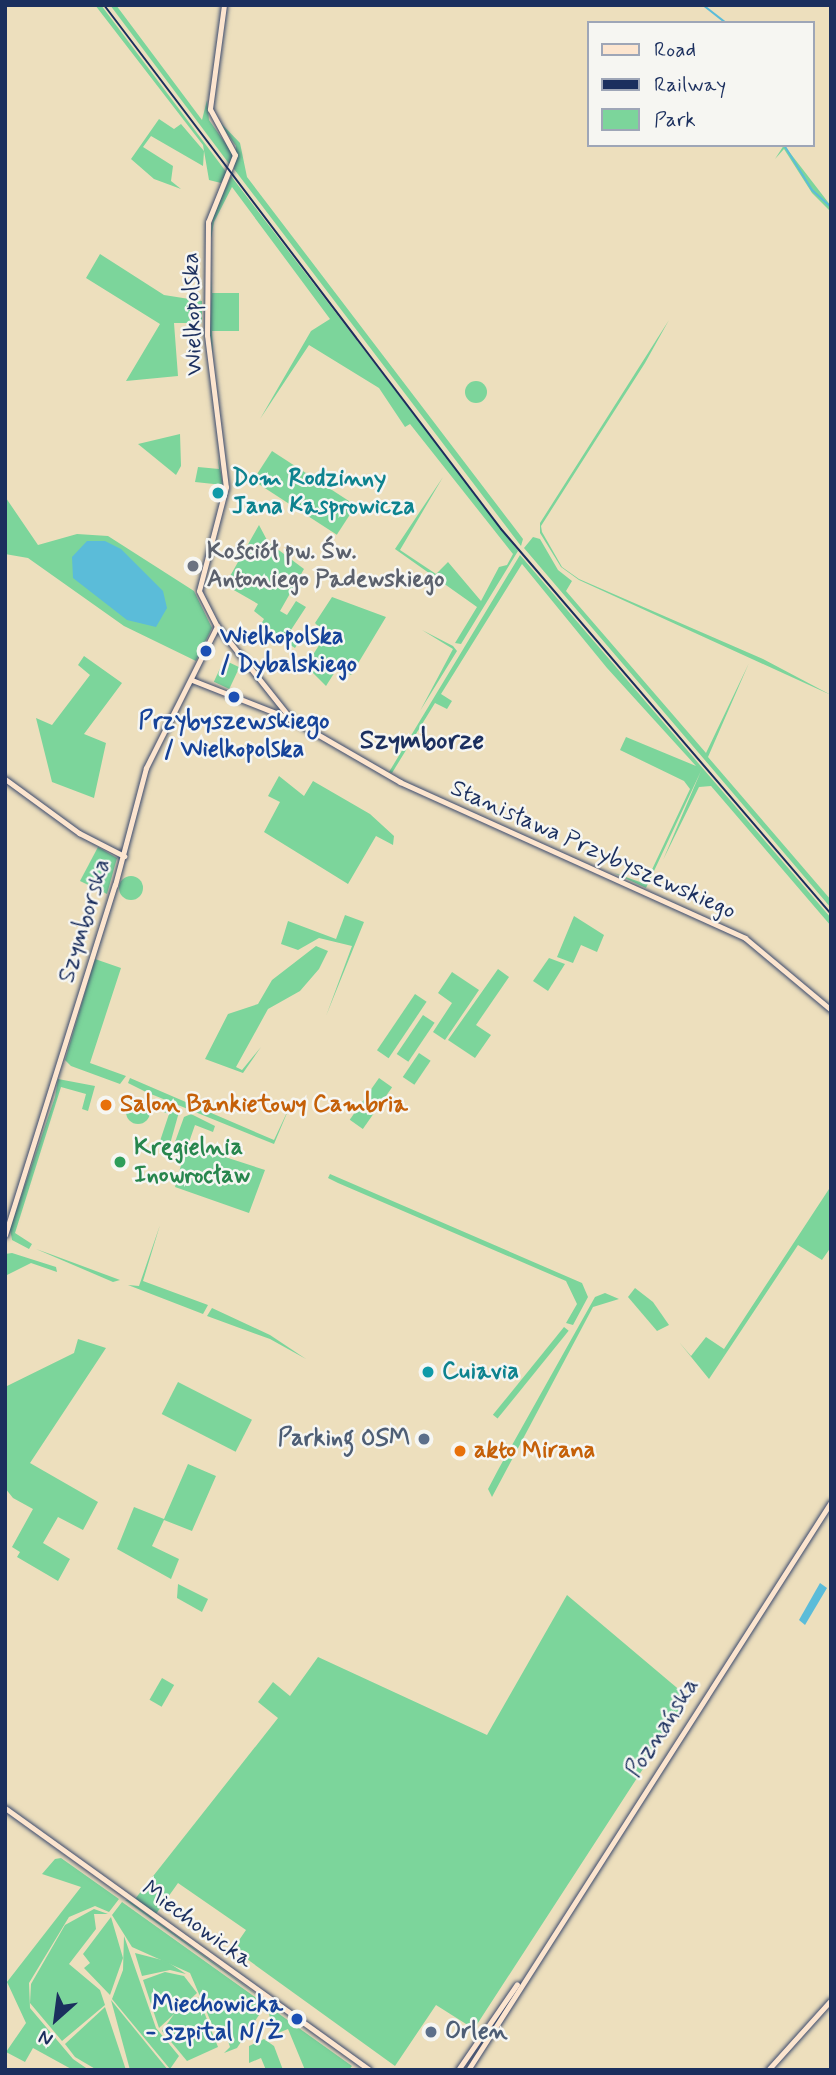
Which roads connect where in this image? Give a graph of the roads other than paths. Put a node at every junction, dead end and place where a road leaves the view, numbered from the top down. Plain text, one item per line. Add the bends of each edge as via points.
1 (224, 5) edge
2 (217, 626) junction
3 (192, 680) junction
4 (290, 719) junction
5 (5, 779) edge
6 (124, 856) junction
7 (831, 1010) edge
8 (5, 1235) edge
9 (831, 1502) edge
10 (5, 1808) edge
11 (525, 1974) junction
12 (831, 2000) edge
13 (369, 2070) edge
14 (458, 2070) edge
15 (468, 2070) edge
16 (768, 2070) edge

1 - 2 street, Wielkopolska via 209,109 235,155 208,222 207,335 226,487 199,591
2 - 3 street, Szymborska
2 - 4 street, Stanisława Przybyszewskiego
3 - 4 street, Stanisława Przybyszewskiego
3 - 6 street, Szymborska via 151,754
4 - 7 street, Stanisława Przybyszewskiego via 392,778 745,939
5 - 6 street via 79,832
6 - 8 street, Szymborska
9 - 11 street, Poznańska
10 - 13 street, Miechowicka
11 - 14 street, Poznańska
11 - 15 street, Poznańska
12 - 16 street

